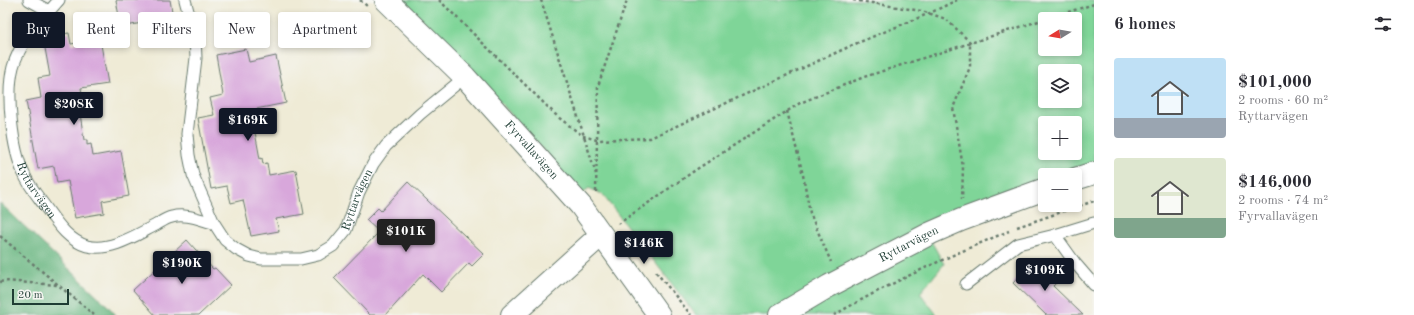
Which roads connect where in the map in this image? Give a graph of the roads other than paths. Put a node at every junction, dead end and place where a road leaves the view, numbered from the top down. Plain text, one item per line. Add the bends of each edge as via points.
1 (28, 0) edge
2 (59, 0) edge
3 (185, 0) edge
4 (386, 0) edge
5 (49, 11) junction
6 (465, 77) junction
7 (1094, 173) edge
8 (1082, 177) edge
9 (1038, 192) edge
10 (214, 223) junction
11 (1094, 223) edge
12 (601, 235) junction
13 (1055, 235) junction
14 (966, 284) dead end
15 (1094, 285) edge
16 (512, 315) edge
17 (659, 315) edge
18 (780, 315) edge

1 - 5 lane
2 - 5 lane, Ryttarvägen
3 - 10 lane, Ryttarvägen via 195,37 196,58 187,134 189,155 193,176
4 - 6 street, Fyrvallavägen
5 - 10 lane, Ryttarvägen via 20,48 13,68 12,124 16,152 24,175 59,225 74,240 88,246 102,247 136,236 171,217 182,216
6 - 10 lane, Ryttarvägen via 386,146 373,164 359,192 346,230 334,246 318,255 301,259 261,259 236,249 225,240
6 - 12 street, Fyrvallavägen via 581,206
7 - 8 street
9 - 18 street, Ryttarvägen via 931,233
11 - 13 lane
12 - 16 street
12 - 17 street, Fyrvallavägen
13 - 14 lane via 1018,244
13 - 15 lane

